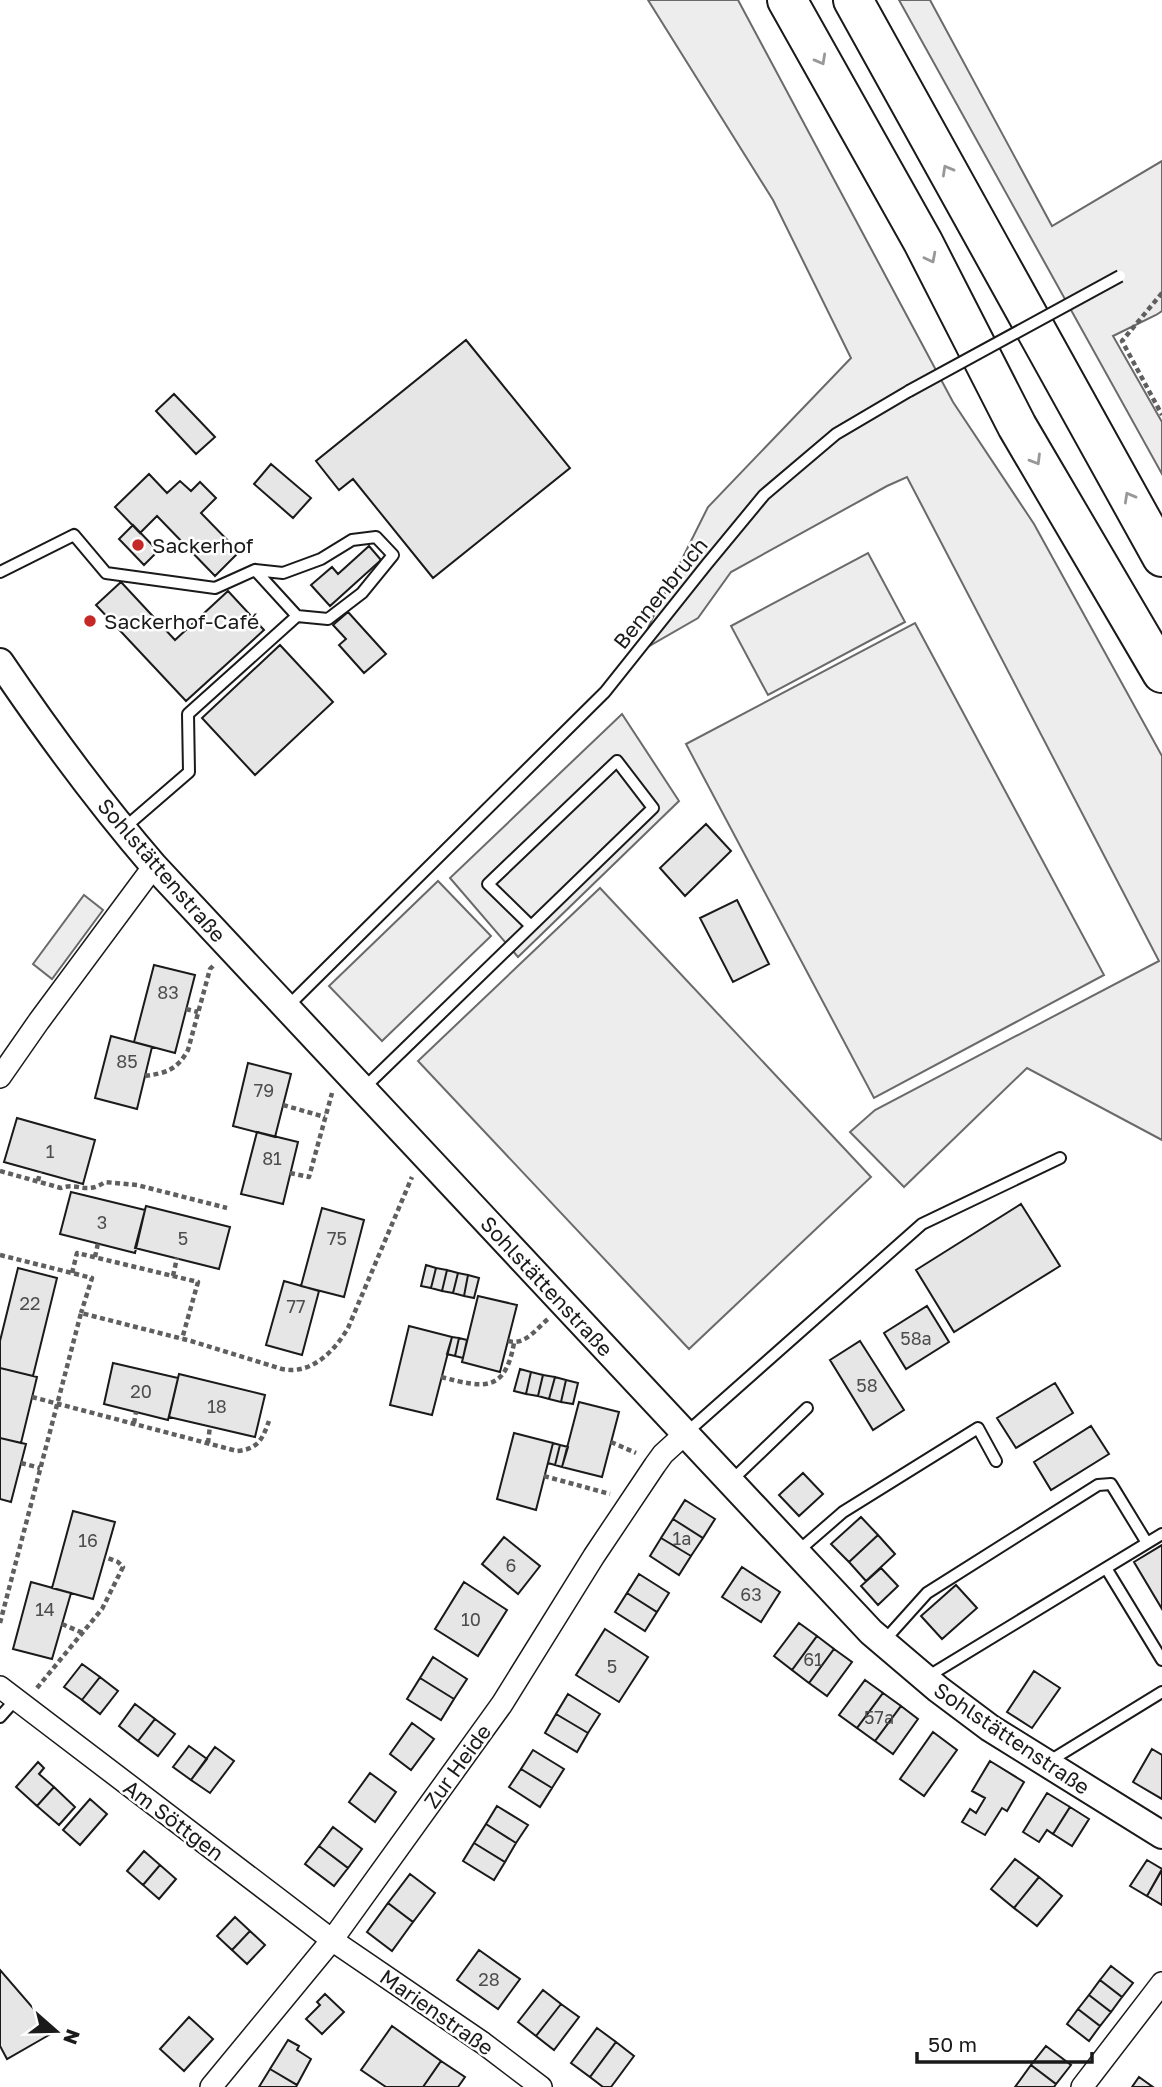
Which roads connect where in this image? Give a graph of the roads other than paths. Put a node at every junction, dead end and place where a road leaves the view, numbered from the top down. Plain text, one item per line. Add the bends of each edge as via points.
1 (787, 0) edge
2 (853, 0) edge
3 (1120, 276) dead end
4 (1162, 557) edge
5 (255, 570) junction
6 (0, 572) edge
7 (297, 616) junction
8 (0, 662) edge
9 (1162, 673) edge
10 (123, 829) junction
11 (154, 866) junction
12 (531, 926) junction
13 (286, 1008) junction
14 (0, 1077) edge
15 (363, 1089) junction
16 (1060, 1158) dead end
17 (807, 1408) dead end
18 (686, 1433) junction
19 (996, 1461) dead end
20 (731, 1481) junction
21 (1162, 1534) edge
22 (1147, 1543) junction
23 (797, 1552) junction
24 (1106, 1568) junction
25 (883, 1642) junction
26 (1162, 1660) edge
27 (925, 1678) junction
28 (1162, 1692) edge
29 (13, 1697) edge
30 (0, 1717) edge
31 (1045, 1763) junction
32 (1162, 1836) edge
33 (332, 1940) junction
34 (1162, 1983) edge
35 (211, 2087) edge
36 (541, 2087) edge
37 (1082, 2087) edge

1 -> 9 highway via 923,242 1017,426
4 -> 2 highway
3 - 13 lane, Bennenbruch, bridge via 836,434 764,495 605,692
5 - 6 lane via 215,588 106,573 74,535
5 - 7 lane
5 - 7 lane via 284,573 321,559 352,540 376,537 393,555 362,593 328,619
7 - 10 lane via 188,714 189,772
8 - 10 street, Sohlstättenstraße
10 - 11 street, Sohlstättenstraße
11 - 13 street, Sohlstättenstraße
11 - 14 street
12 - 12 lane via 653,808 617,761 488,884
12 - 15 lane
13 - 15 street, Sohlstättenstraße
15 - 18 street, Sohlstättenstraße
16 - 18 lane via 922,1224
17 - 20 lane
18 - 20 street, Sohlstättenstraße
18 - 33 street, Zur Heide via 655,1465 502,1704
19 - 23 lane via 978,1428 843,1512
20 - 23 street, Sohlstättenstraße
21 - 22 lane
22 - 24 lane
22 - 25 lane via 1111,1484 1098,1485 928,1592
23 - 25 street, Sohlstättenstraße
24 - 26 lane
24 - 27 lane
25 - 27 street, Sohlstättenstraße
27 - 31 street, Sohlstättenstraße
28 - 31 lane
29 - 30 lane
29 - 33 street, Am Söttgen
31 - 32 street, Sohlstättenstraße
33 - 35 street, Zur Heide
33 - 36 street, Marienstraße
34 - 37 street

